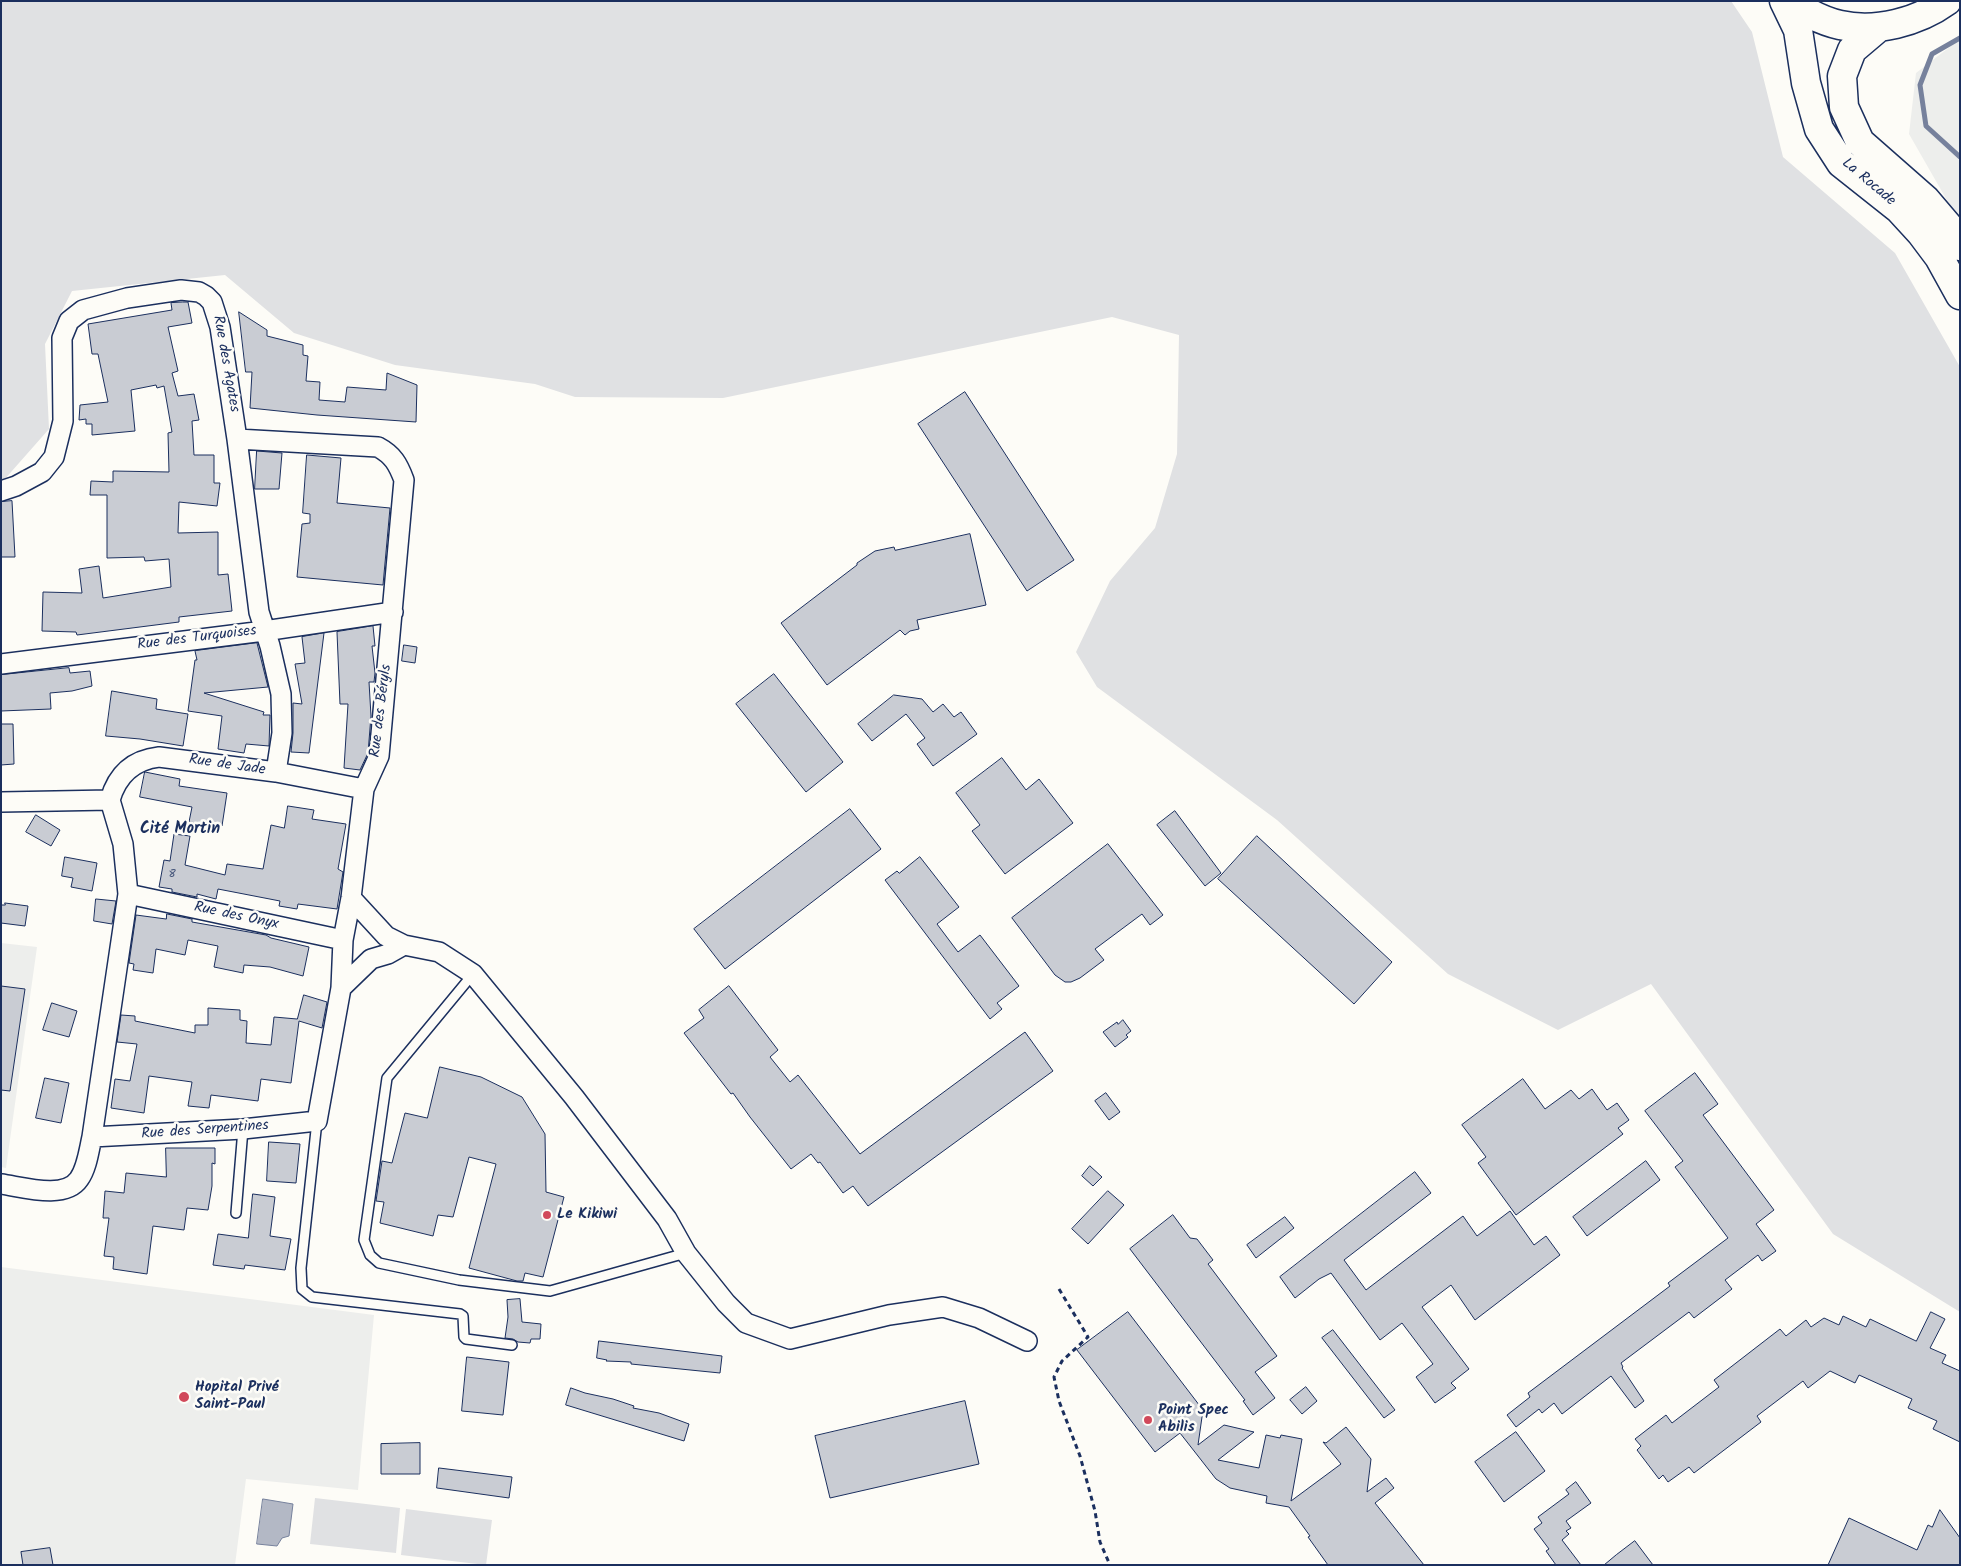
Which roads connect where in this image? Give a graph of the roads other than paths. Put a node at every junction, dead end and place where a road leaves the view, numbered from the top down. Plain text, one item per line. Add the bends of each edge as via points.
1 (1786, 1) edge
2 (1948, 1) edge
3 (1878, 28) junction
4 (1960, 246) edge
5 (1960, 295) edge
6 (237, 439) junction
7 (1, 491) edge
8 (393, 612) junction
9 (264, 631) junction
10 (1, 664) edge
11 (276, 772) junction
12 (364, 788) junction
13 (110, 800) junction
14 (1, 802) edge
15 (128, 894) junction
16 (351, 898) junction
17 (343, 940) junction
18 (404, 945) junction
19 (473, 974) junction
20 (341, 988) junction
21 (316, 1121) junction
22 (243, 1129) junction
23 (92, 1137) junction
24 (1, 1184) edge
25 (236, 1214) dead end
26 (686, 1253) junction
27 (1027, 1341) dead end
28 (512, 1345) dead end

1 - 3 main road via 1810,15 1841,26
1 - 5 main road, La Rocade via 1798,30 1806,83 1819,129 1841,163 1899,209 1921,233
2 - 3 main road via 1922,16
3 - 4 main road, La Rocade via 1852,50 1842,76 1844,107 1860,142 1926,200
6 - 7 street, Rue des Agates via 220,327 212,302 190,290 126,298 82,310 69,321 62,347 63,422 54,457 42,472
6 - 8 street, Rue des Béryls via 378,447 393,457 404,480 405,491
6 - 9 street, Rue des Agates
8 - 9 street, Rue des Turquoises
8 - 12 street, Rue des Béryls via 379,756
9 - 10 street, Rue des Turquoises
9 - 11 street, Rue des Agates via 283,706
11 - 12 street, Rue de Jade
11 - 13 street, Rue de Jade via 149,758 125,772
12 - 16 street, Rue des Béryls
13 - 14 street
13 - 15 street via 123,844
15 - 17 street, Rue des Onyx
15 - 23 street
16 - 17 street, Rue des Béryls
16 - 18 street via 386,936
17 - 20 street, Rue des Béryls
18 - 19 street via 439,952
18 - 20 street via 371,959
19 - 26 street via 580,1105 667,1219
19 - 26 lane via 387,1078 364,1240 370,1255 379,1263 459,1280 550,1291
20 - 21 street, Rue des Béryls
21 - 22 street, Rue des Serpentines
21 - 28 lane via 301,1268 302,1289 312,1297 460,1314 466,1339
22 - 23 street, Rue des Serpentines
22 - 25 lane
23 - 24 street via 83,1172 65,1190
26 - 27 street via 746,1323 790,1339 889,1315 943,1307 979,1318

